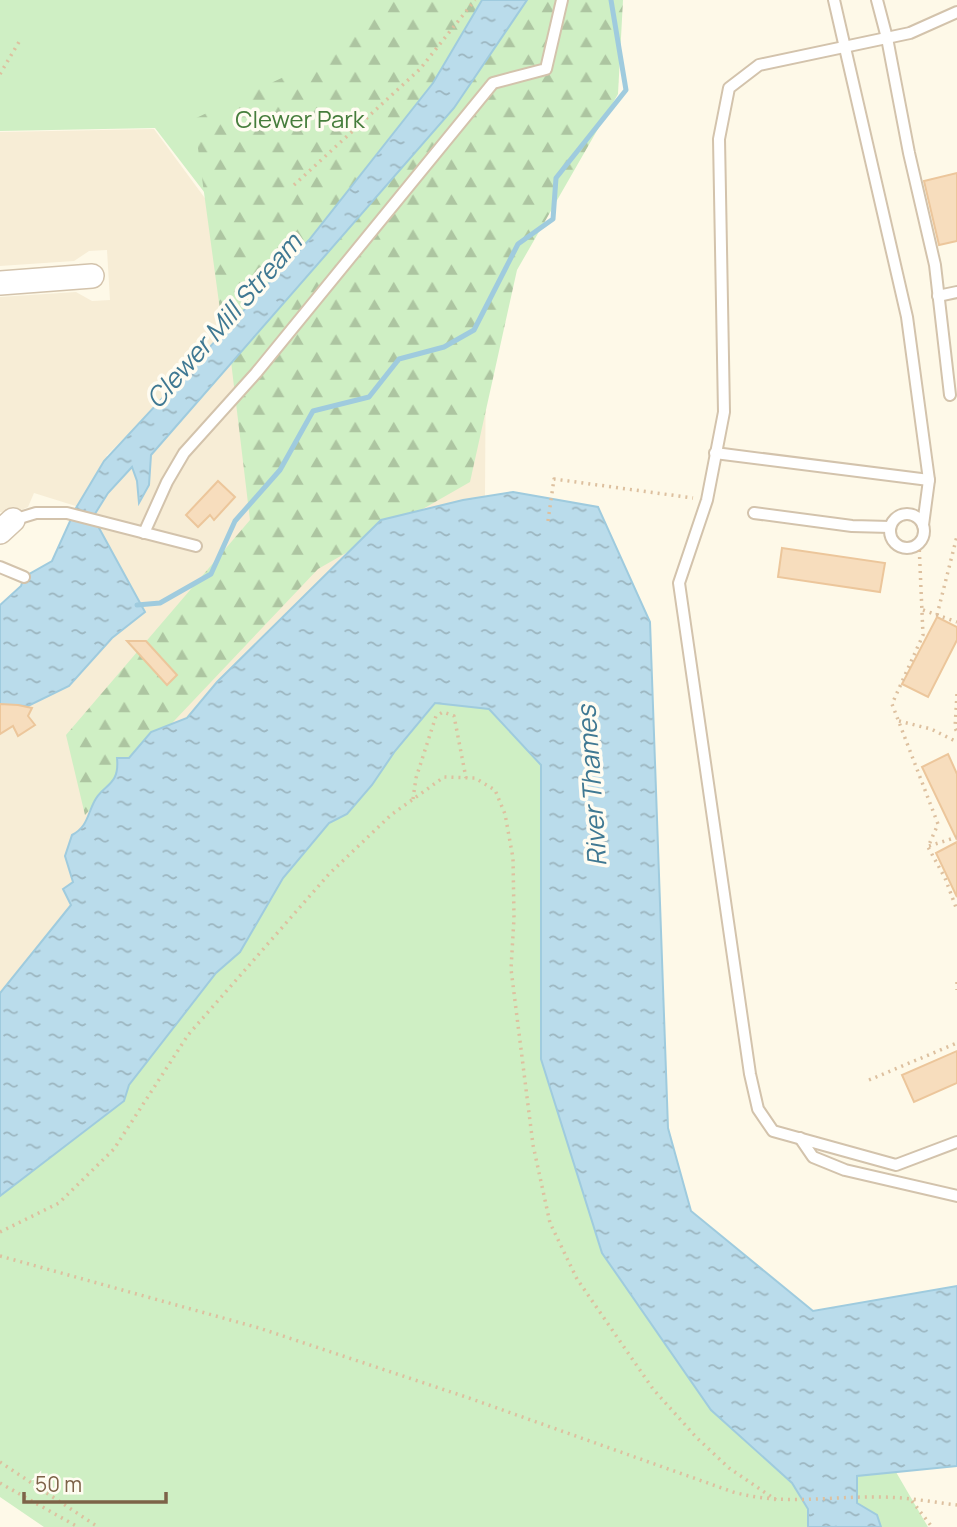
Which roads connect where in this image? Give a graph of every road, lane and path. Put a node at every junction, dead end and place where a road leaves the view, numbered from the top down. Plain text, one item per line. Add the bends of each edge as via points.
1 (475, 0) edge
2 (562, 0) edge
3 (834, 0) edge
4 (877, 0) edge
5 (957, 12) edge
6 (887, 38) junction
7 (19, 42) dead end
8 (845, 47) junction
9 (0, 74) edge
10 (294, 185) dead end
11 (92, 276) dead end
12 (0, 283) edge
13 (957, 292) edge
14 (939, 296) junction
15 (950, 395) dead end
16 (715, 453) junction
17 (929, 480) junction
18 (707, 500) junction
19 (754, 513) dead end
20 (548, 521) dead end
21 (923, 525) junction
22 (7, 526) edge
23 (890, 527) junction
24 (144, 533) junction
25 (957, 536) edge
26 (919, 543) junction
27 (196, 546) dead end
28 (0, 566) edge
29 (24, 577) dead end
30 (923, 610) junction
31 (936, 615) junction
32 (957, 622) edge
33 (957, 694) edge
34 (899, 721) junction
35 (957, 732) edge
36 (957, 742) edge
37 (467, 778) junction
38 (412, 799) junction
39 (957, 837) edge
40 (928, 846) junction
41 (957, 910) edge
42 (957, 982) edge
43 (957, 990) edge
44 (957, 1043) edge
45 (869, 1080) dead end
46 (800, 1138) junction
47 (957, 1142) edge
48 (957, 1196) edge
49 (0, 1232) edge
50 (0, 1256) edge
51 (0, 1462) edge
52 (0, 1483) edge
53 (776, 1500) junction
54 (912, 1500) junction
55 (957, 1505) edge
56 (78, 1527) edge
57 (98, 1527) edge
58 (932, 1527) edge

1 - 10 path via 420,69
2 - 24 lane via 546,69 493,83 256,373 184,453
3 - 8 lane
4 - 6 lane
5 - 6 lane
6 - 8 lane
6 - 14 lane
7 - 9 path
8 - 16 lane via 759,65 729,88 719,139 724,412
8 - 17 lane via 907,317
11 - 12 street
13 - 14 lane
14 - 15 lane
16 - 17 lane
16 - 18 lane
17 - 21 lane
18 - 20 path via 554,479
18 - 46 lane via 679,583 748,1060 758,1109 773,1131
19 - 23 lane
21 - 23 lane via 908,514 897,517
21 - 26 lane
22 - 24 lane via 36,513 67,513
23 - 26 lane via 890,538 897,546 911,548
24 - 27 lane
25 - 31 path
26 - 30 path
28 - 29 lane
30 - 31 path
30 - 34 path via 923,635 892,704
31 - 32 path
33 - 35 path
34 - 36 path
34 - 40 path via 938,824
37 - 38 path via 444,777
37 - 38 path via 454,716 443,712 436,716
37 - 53 path via 495,790 505,814 513,858 511,969 533,1144 550,1223 577,1279 653,1389 729,1468
38 - 49 path via 329,874 188,1035 114,1149 59,1203
39 - 40 path
40 - 41 path
42 - 43 path
44 - 45 path
46 - 47 lane via 896,1165
46 - 48 lane via 813,1157 845,1170
50 - 53 path via 259,1328 733,1492
51 - 57 path
52 - 56 path
53 - 54 path
54 - 55 path
54 - 58 path

